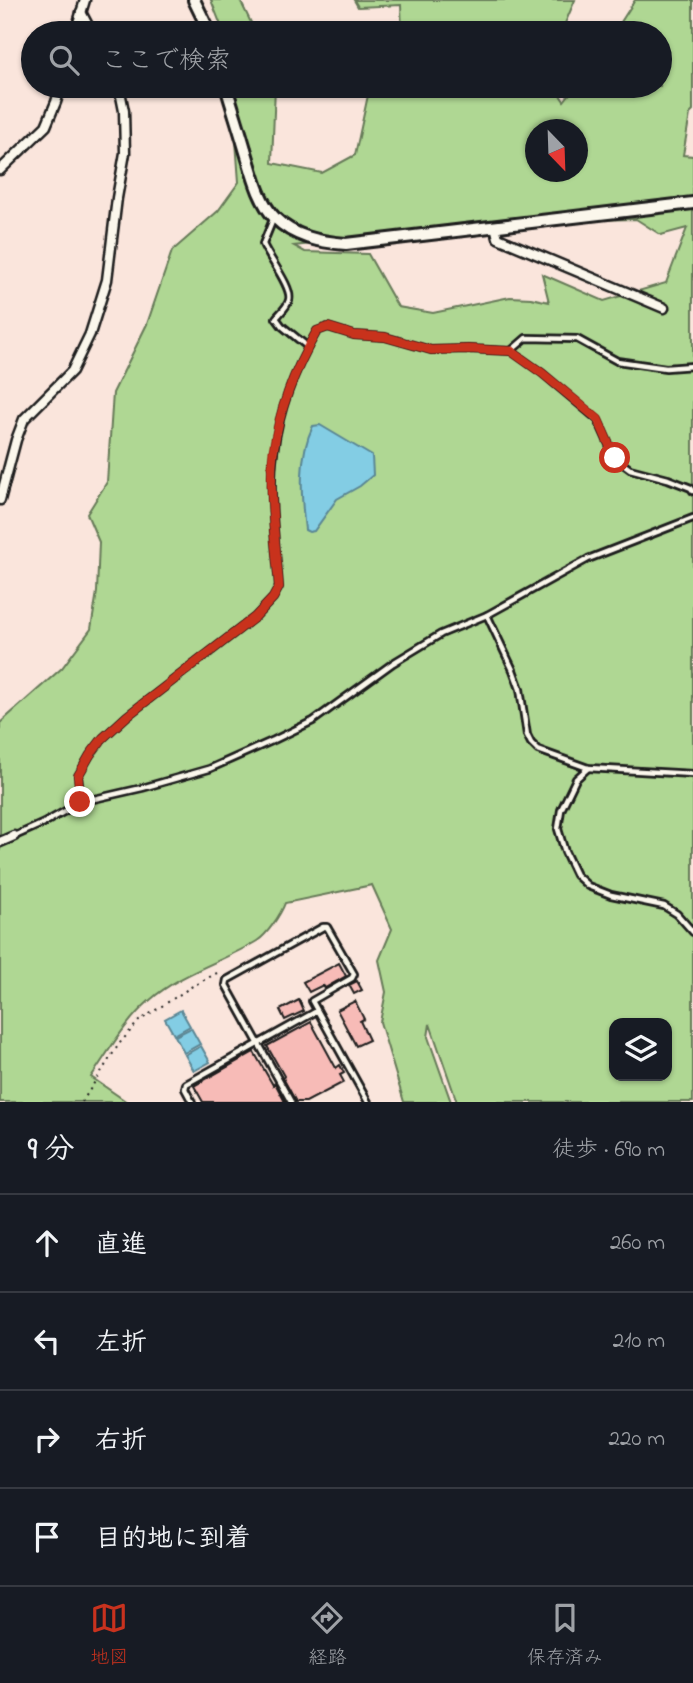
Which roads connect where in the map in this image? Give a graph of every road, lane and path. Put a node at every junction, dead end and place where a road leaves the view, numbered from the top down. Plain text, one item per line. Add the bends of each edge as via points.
1 (85, 0) edge
2 (194, 0) edge
3 (81, 12) junction
4 (78, 21) edge
5 (86, 21) edge
6 (204, 21) edge
7 (57, 98) edge
8 (121, 98) edge
9 (230, 98) edge
10 (0, 170) edge
11 (693, 202) edge
12 (274, 217) junction
13 (495, 226) junction
14 (664, 308) dead end
15 (308, 346) junction
16 (511, 351) junction
17 (693, 366) edge
18 (693, 491) edge
19 (0, 500) edge
20 (693, 517) edge
21 (487, 615) junction
22 (588, 768) junction
23 (693, 774) edge
24 (80, 802) junction
25 (14, 836) joint
26 (0, 842) edge
27 (693, 932) edge
28 (217, 973) dead end
29 (317, 1011) junction
30 (258, 1044) junction
31 (82, 1102) edge
32 (192, 1102) edge
33 (291, 1102) edge
34 (368, 1102) edge

1 - 3 street
2 - 6 main road
3 - 4 street
3 - 5 street
7 - 10 street via 46,126
8 - 19 street via 125,153 107,279 90,334 72,371 24,419
9 - 12 main road via 257,190
11 - 13 main road
12 - 13 main road via 301,236 346,244
12 - 15 lane via 263,244 289,291 289,300 276,318
13 - 14 street via 498,239
15 - 16 lane via 317,331 328,327 431,350
15 - 24 lane via 282,408 273,453 279,587 255,617 103,738 78,776
16 - 17 lane via 526,338 577,339 617,361 666,368
16 - 18 lane via 598,419 615,458 630,469
20 - 21 lane via 588,559
21 - 22 lane via 520,689 531,743 538,750
21 - 24 lane via 442,634 313,720 274,740 209,769
22 - 23 lane
22 - 27 lane via 576,779 561,810 558,829 576,875 588,886 611,895 664,906
24 - 25 lane
25 - 26 street
28 - 31 path via 139,1021
29 - 30 lane
29 - 30 lane via 312,1001 354,974 327,927 228,980 226,985
29 - 34 lane
30 - 32 lane via 186,1084
30 - 33 lane

